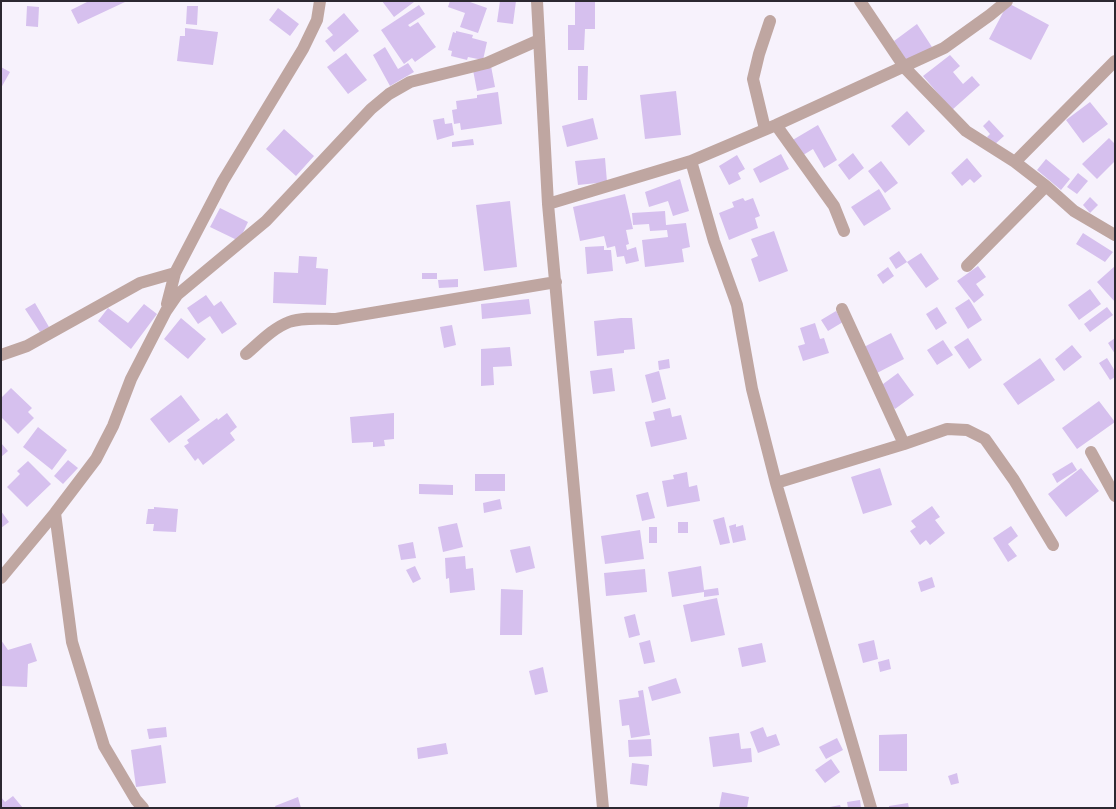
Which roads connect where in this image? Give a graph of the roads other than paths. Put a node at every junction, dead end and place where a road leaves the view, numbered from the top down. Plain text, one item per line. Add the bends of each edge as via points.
1 (320, 1) edge
2 (537, 1) edge
3 (860, 1) edge
4 (1007, 1) edge
5 (770, 21) dead end
6 (539, 40) junction
7 (1115, 61) edge
8 (905, 68) junction
9 (771, 127) junction
10 (691, 161) junction
11 (1015, 162) junction
12 (1046, 186) junction
13 (548, 204) junction
14 (844, 231) dead end
15 (1115, 235) edge
16 (968, 266) dead end
17 (176, 273) junction
18 (556, 282) junction
19 (842, 309) dead end
20 (166, 311) junction
21 (246, 354) dead end
22 (1, 356) edge
23 (904, 444) junction
24 (1091, 452) dead end
25 (776, 483) junction
26 (1115, 496) edge
27 (55, 513) junction
28 (1053, 545) dead end
29 (1, 578) edge
30 (144, 808) edge
31 (603, 808) edge
32 (870, 808) edge

1 - 17 street via 316,20 303,49 223,181
2 - 6 street
3 - 8 street
4 - 8 street via 944,48
5 - 9 street via 753,79
6 - 13 street
6 - 20 street via 487,63 410,82 389,94 371,109 266,221 177,295
7 - 11 street
8 - 9 street
8 - 11 street via 966,131
9 - 10 street
9 - 14 street via 834,206
10 - 13 street
10 - 25 street via 714,241 737,305 752,389
11 - 12 street
12 - 15 street via 1074,211
12 - 16 street
13 - 18 street
17 - 20 street
17 - 22 street via 140,283 26,346
18 - 21 street via 336,319 290,321 279,326
18 - 31 street
19 - 23 street
20 - 27 street via 131,379 113,426 96,458
23 - 25 street
23 - 28 street via 947,430 967,430 985,438
24 - 26 street
25 - 32 street
27 - 29 street
27 - 30 street via 72,642 104,746 136,800

